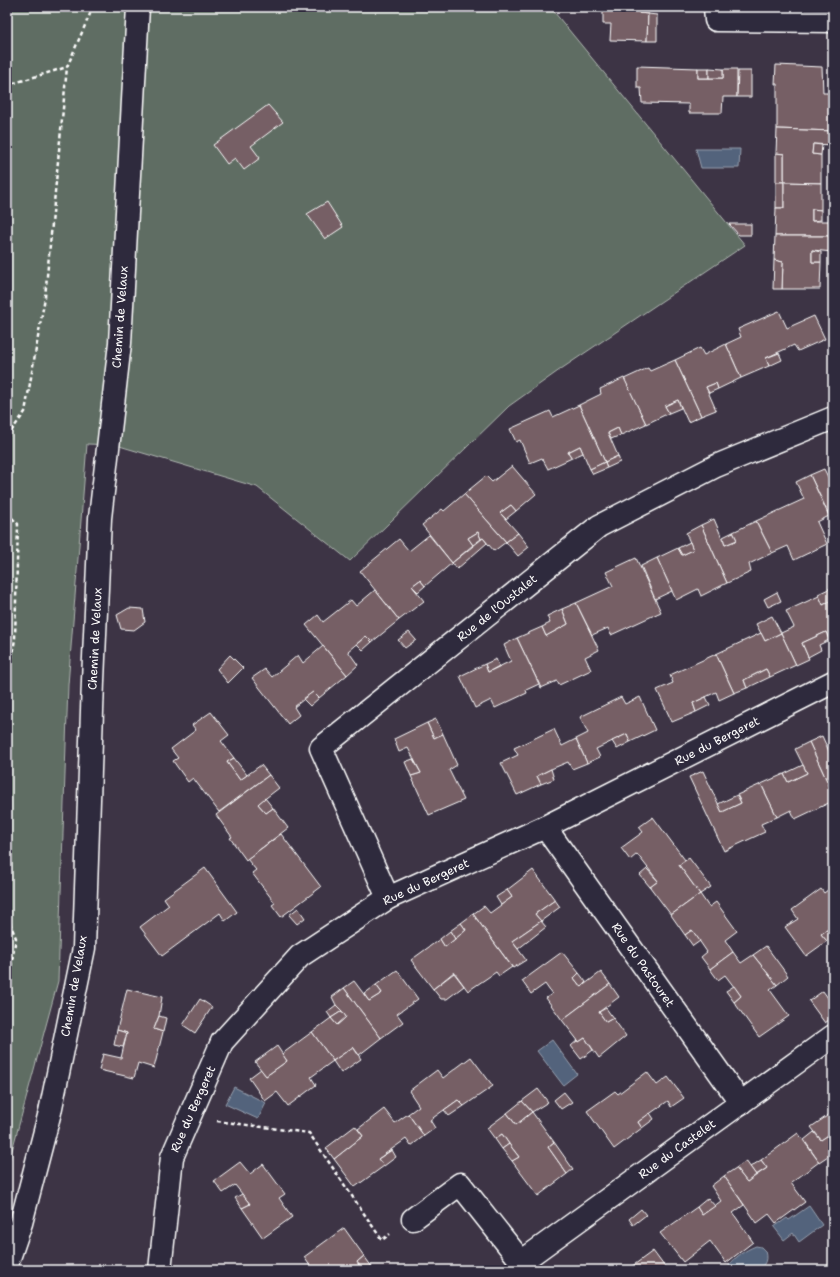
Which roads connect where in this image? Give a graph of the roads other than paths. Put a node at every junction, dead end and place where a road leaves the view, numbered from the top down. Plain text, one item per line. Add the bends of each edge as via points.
1 (138, 7) edge
2 (715, 7) edge
3 (833, 21) edge
4 (833, 418) edge
5 (833, 682) edge
6 (545, 827) junction
7 (388, 898) junction
8 (833, 1036) edge
9 (741, 1103) junction
10 (413, 1219) road end
11 (7, 1264) edge
12 (524, 1266) edge
13 (160, 1270) edge

1 - 11 street, Chemin de Velaux via 120,343 100,518 84,948 50,1112 21,1223
2 - 3 street via 716,20
4 - 7 street, Rue de l'Oustalet via 716,466 600,526 321,748
5 - 6 street, Rue du Bergeret
6 - 7 street, Rue du Bergeret
6 - 9 street, Rue du Pastouret
7 - 13 street, Rue du Bergeret via 300,956 222,1042 172,1157
8 - 9 street, Rue du Castelet
9 - 12 street, Rue du Castelet
10 - 12 street via 460,1184

